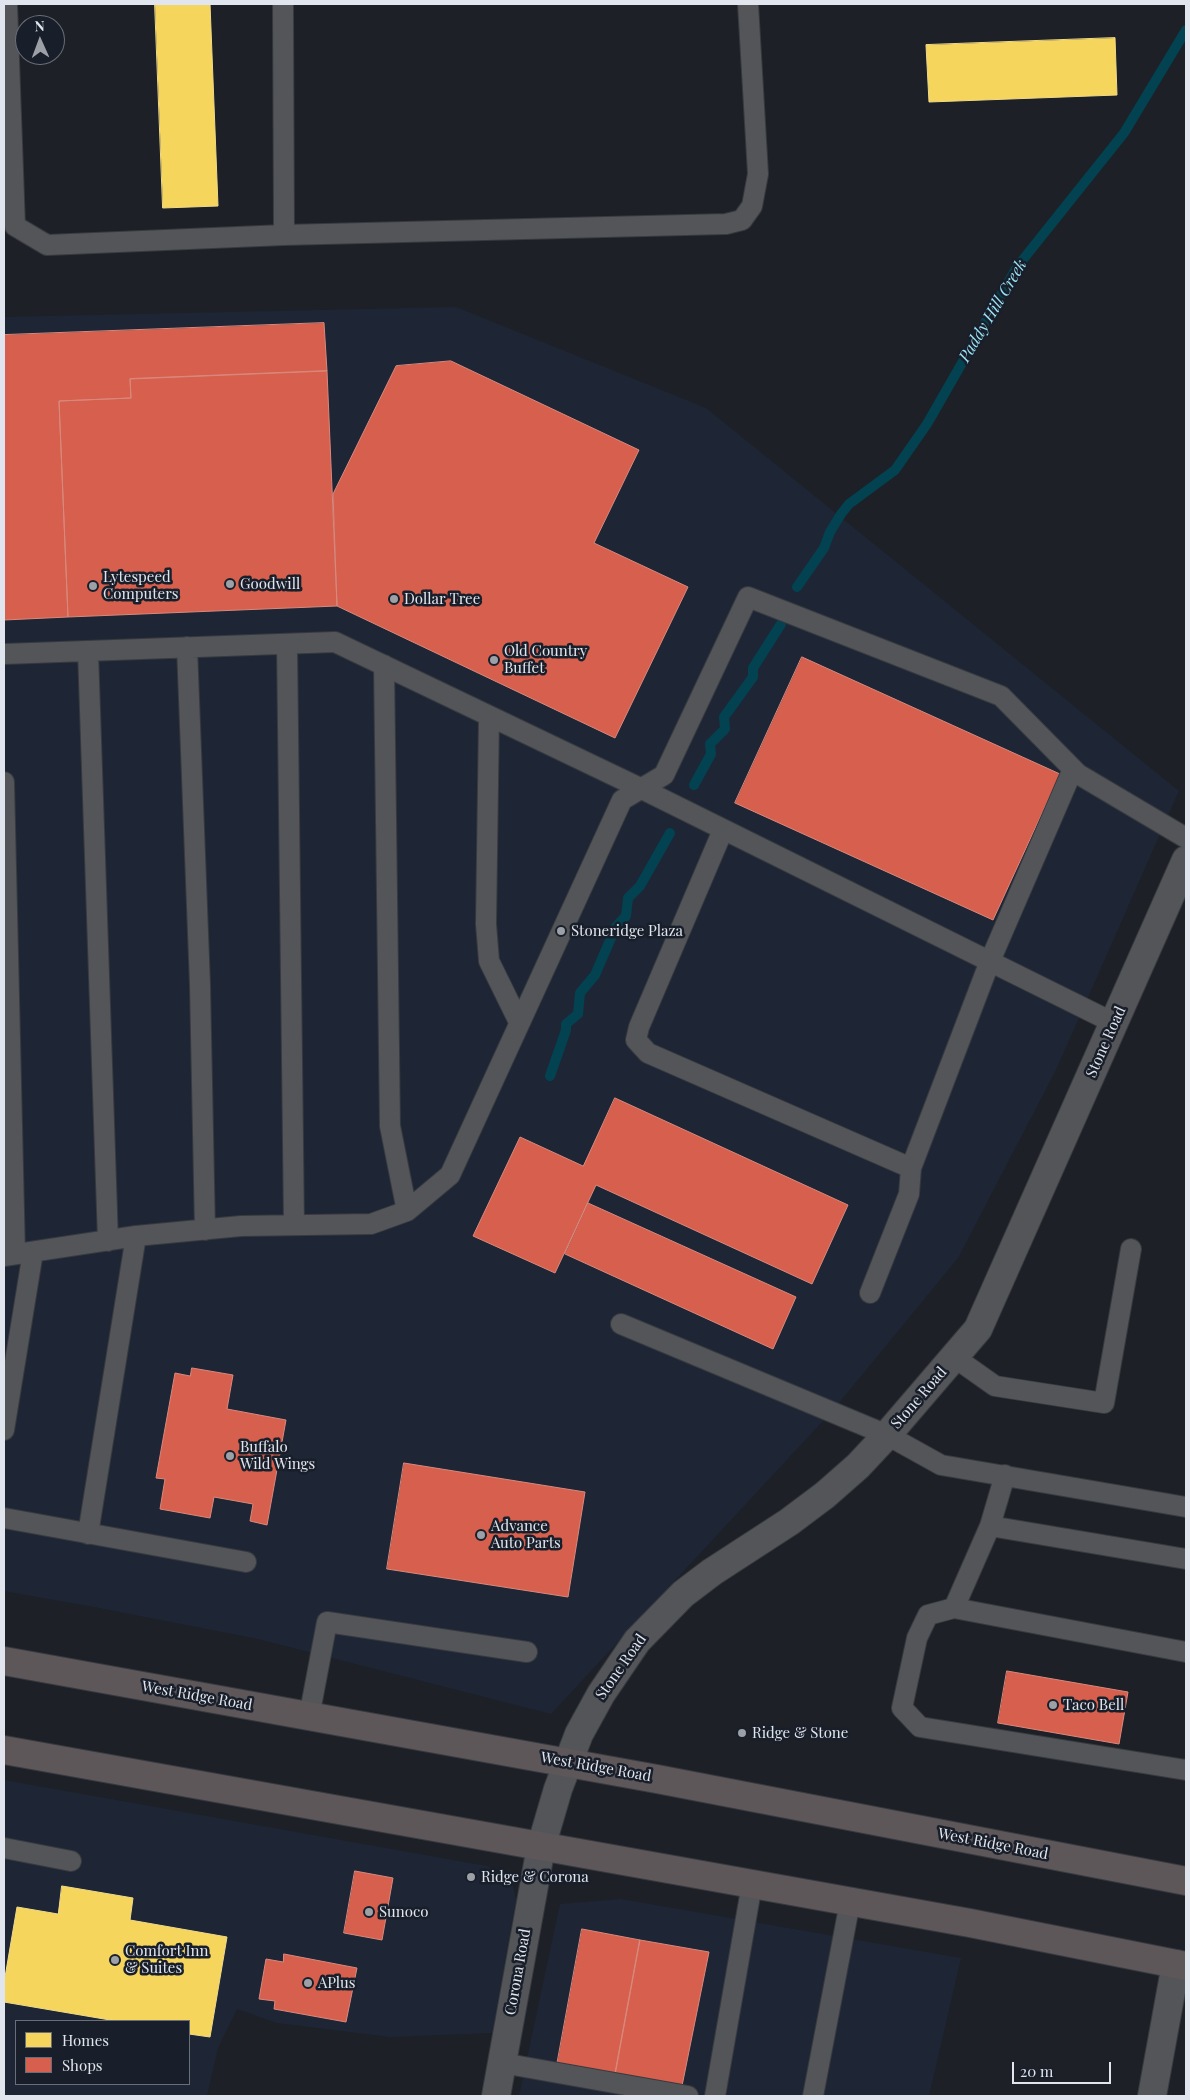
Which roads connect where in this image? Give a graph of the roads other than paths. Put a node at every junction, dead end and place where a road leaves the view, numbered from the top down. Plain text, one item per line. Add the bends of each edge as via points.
1 (7, 4) edge
2 (282, 4) edge
3 (748, 4) edge
4 (6, 56) edge
5 (284, 235) junction
6 (287, 644) junction
7 (187, 647) junction
8 (88, 651) junction
9 (4, 654) edge
10 (384, 665) junction
11 (490, 716) junction
12 (1073, 769) junction
13 (4, 782) edge
14 (640, 788) junction
15 (723, 830) junction
16 (1186, 838) edge
17 (1186, 860) edge
18 (990, 961) junction
19 (519, 1022) junction
20 (1114, 1023) junction
21 (911, 1168) junction
22 (407, 1211) junction
23 (294, 1225) junction
24 (205, 1230) junction
25 (136, 1236) junction
26 (108, 1241) junction
27 (1131, 1249) dead end
28 (17, 1254) edge
29 (870, 1293) dead end
30 (621, 1324) dead end
31 (954, 1357) junction
32 (4, 1430) edge
33 (887, 1436) junction
34 (1005, 1475) junction
35 (1186, 1507) edge
36 (4, 1518) edge
37 (990, 1526) junction
38 (88, 1534) junction
39 (1186, 1559) edge
40 (246, 1562) dead end
41 (954, 1608) junction
42 (527, 1652) dead end
43 (1186, 1652) edge
44 (4, 1661) edge
45 (309, 1717) junction
46 (4, 1750) edge
47 (567, 1762) junction
48 (1186, 1770) edge
49 (541, 1847) junction
50 (4, 1848) edge
51 (71, 1861) dead end
52 (1186, 1881) edge
53 (752, 1884) junction
54 (850, 1902) junction
55 (1181, 1965) edge
56 (502, 2063) junction
57 (496, 2096) edge
58 (688, 2096) edge
59 (715, 2096) edge
60 (813, 2096) edge
61 (1152, 2096) edge

1 - 4 lane
2 - 5 lane
3 - 5 lane via 758,174 752,206 742,220 726,224
4 - 5 lane via 15,226 47,245
6 - 7 lane
6 - 10 lane via 335,642
6 - 23 lane
7 - 8 lane
7 - 24 lane via 200,985
8 - 9 lane
8 - 26 lane
10 - 11 lane
10 - 22 lane via 390,1126
11 - 14 lane
11 - 19 lane via 486,924 489,961
12 - 14 lane via 1001,696 748,597 664,774
12 - 16 lane
12 - 18 lane
13 - 28 lane
14 - 15 lane
14 - 19 lane via 622,800
15 - 18 lane
15 - 21 lane via 639,1026 636,1040 648,1053
17 - 20 street, Stone Road
18 - 20 lane
18 - 21 lane
19 - 22 lane via 450,1175
20 - 31 street, Stone Road via 978,1329
21 - 29 lane via 908,1194
22 - 23 lane via 371,1224
23 - 24 lane
24 - 25 lane
25 - 26 lane
25 - 38 lane
26 - 28 lane
27 - 31 lane via 1104,1403 995,1386
28 - 32 lane
30 - 33 lane
31 - 33 street, Stone Road
33 - 34 lane via 941,1465
33 - 47 street, Stone Road via 825,1495 712,1572 657,1619 601,1694
34 - 35 lane
34 - 37 lane
36 - 38 lane
37 - 39 lane
37 - 41 lane
38 - 40 lane
41 - 43 lane
41 - 48 lane via 928,1615 917,1638 902,1708 920,1727
42 - 45 lane via 327,1622
44 - 45 highway, West Ridge Road
45 - 47 highway, West Ridge Road
46 - 49 highway
47 - 49 street, Stone Road
47 - 52 highway, West Ridge Road
49 - 53 highway
49 - 56 street, Corona Road
50 - 51 lane
53 - 54 highway
53 - 59 lane
54 - 55 highway
54 - 60 lane
55 - 61 street
56 - 57 street, Corona Road
56 - 58 lane

